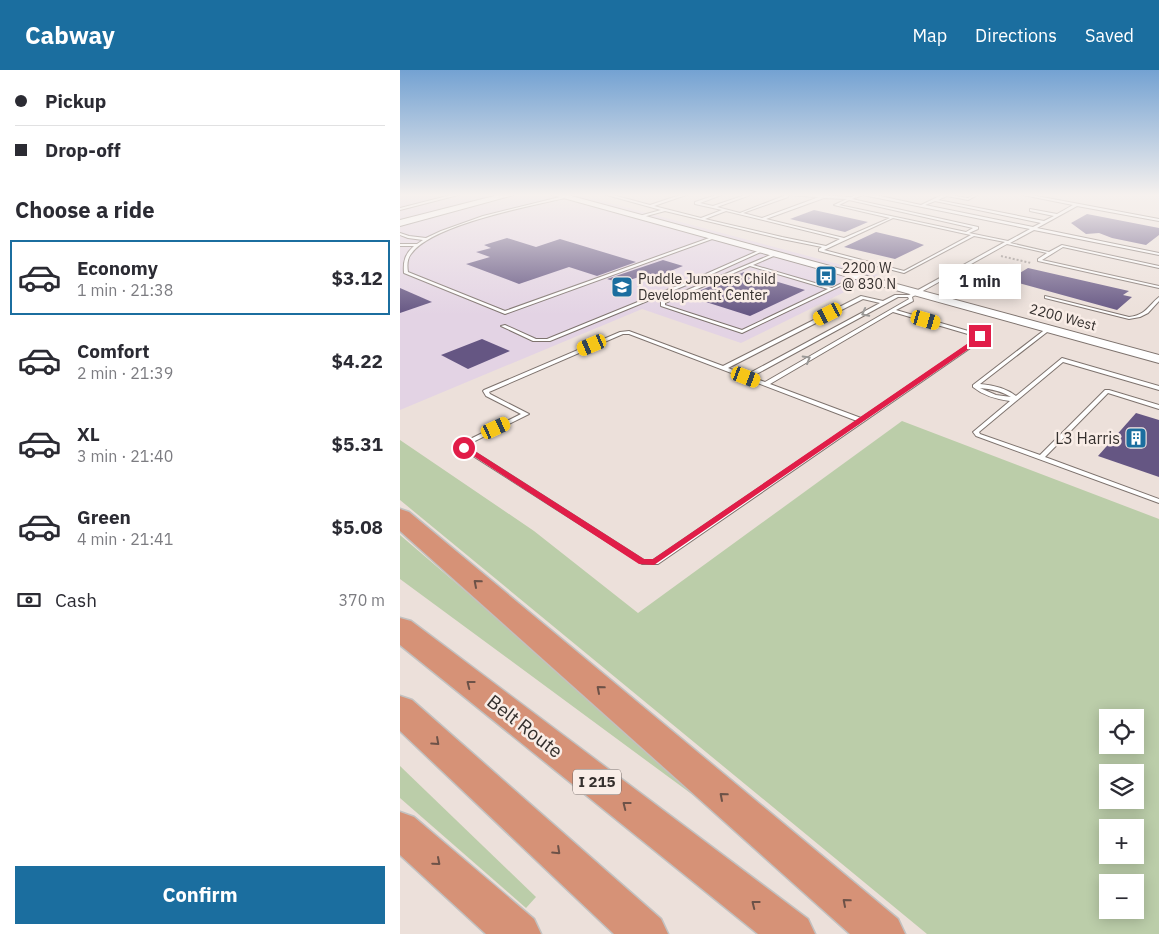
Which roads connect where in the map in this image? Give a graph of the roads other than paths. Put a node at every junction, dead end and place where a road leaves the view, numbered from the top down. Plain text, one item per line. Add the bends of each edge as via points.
1 (400, 234) edge
2 (437, 234) edge
3 (700, 234) edge
4 (772, 234) edge
5 (825, 234) edge
6 (855, 234) edge
7 (1022, 234) edge
8 (1058, 234) edge
9 (974, 235) joint
10 (713, 238) junction
11 (425, 239) junction
12 (844, 239) junction
13 (1007, 243) junction
14 (400, 245) edge
15 (418, 245) junction
16 (826, 247) junction
17 (761, 251) junction
18 (1050, 253) junction
19 (775, 254) junction
20 (1159, 254) edge
21 (750, 265) junction
22 (1150, 265) junction
23 (1159, 267) edge
24 (409, 274) junction
25 (400, 277) edge
26 (857, 277) junction
27 (1159, 287) edge
28 (832, 289) junction
29 (913, 295) junction
30 (1047, 298) dead end
31 (1159, 298) edge
32 (884, 303) junction
33 (893, 311) junction
34 (503, 326) dead end
35 (1049, 329) junction
36 (1159, 359) edge
37 (723, 368) junction
38 (746, 377) junction
39 (764, 384) junction
40 (1159, 388) edge
41 (1016, 399) junction
42 (1159, 407) edge
43 (860, 420) junction
44 (1041, 458) junction
45 (1159, 501) edge
46 (400, 517) edge
47 (400, 629) edge
48 (400, 710) edge
49 (400, 830) edge
50 (519, 934) edge
51 (646, 934) edge
52 (793, 934) edge
53 (883, 934) edge

1 - 11 lane
2 - 11 lane
3 - 10 street, 2200 West
4 - 16 lane
5 - 12 lane
6 - 12 lane
7 - 13 lane
8 - 20 lane
9 - 13 lane
9 - 16 lane via 904,272 820,250
10 - 17 street, 2200 West
10 - 24 lane via 505,313
11 - 15 lane
12 - 16 lane
13 - 18 lane
13 - 29 lane
14 - 15 lane
15 - 24 lane via 411,250 405,262 406,273
17 - 19 street, 2200 West
17 - 34 lane via 548,340 535,340
18 - 22 lane via 1062,246
18 - 27 lane via 1039,260
19 - 21 lane
19 - 26 street, 2200 West
20 - 22 lane
21 - 28 lane
21 - 28 lane via 663,302 663,306 742,332
22 - 23 lane
24 - 25 lane
26 - 28 lane
26 - 29 street, 2200 West
29 - 32 lane via 896,296
29 - 33 lane via 911,300
29 - 35 street, 2200 West
30 - 31 lane via 1129,318 1137,318 1153,308
32 - 37 lane via 863,296
32 -> 38 lane
39 -> 33 lane
33 - 43 lane via 980,336 980,339
35 - 36 street, 2200 West
35 - 41 lane via 975,386 1003,399
37 - 38 lane
37 - 43 lane via 632,333 622,333 486,391 526,414 467,441 464,448 642,562 654,562
38 - 39 lane
39 - 43 lane
40 - 41 lane via 1062,360
41 - 44 lane via 976,432
42 - 44 lane via 1107,391
44 - 45 lane
53 -> 46 highway
52 -> 47 highway, Belt Route / I 215
48 -> 51 highway
49 -> 50 highway

